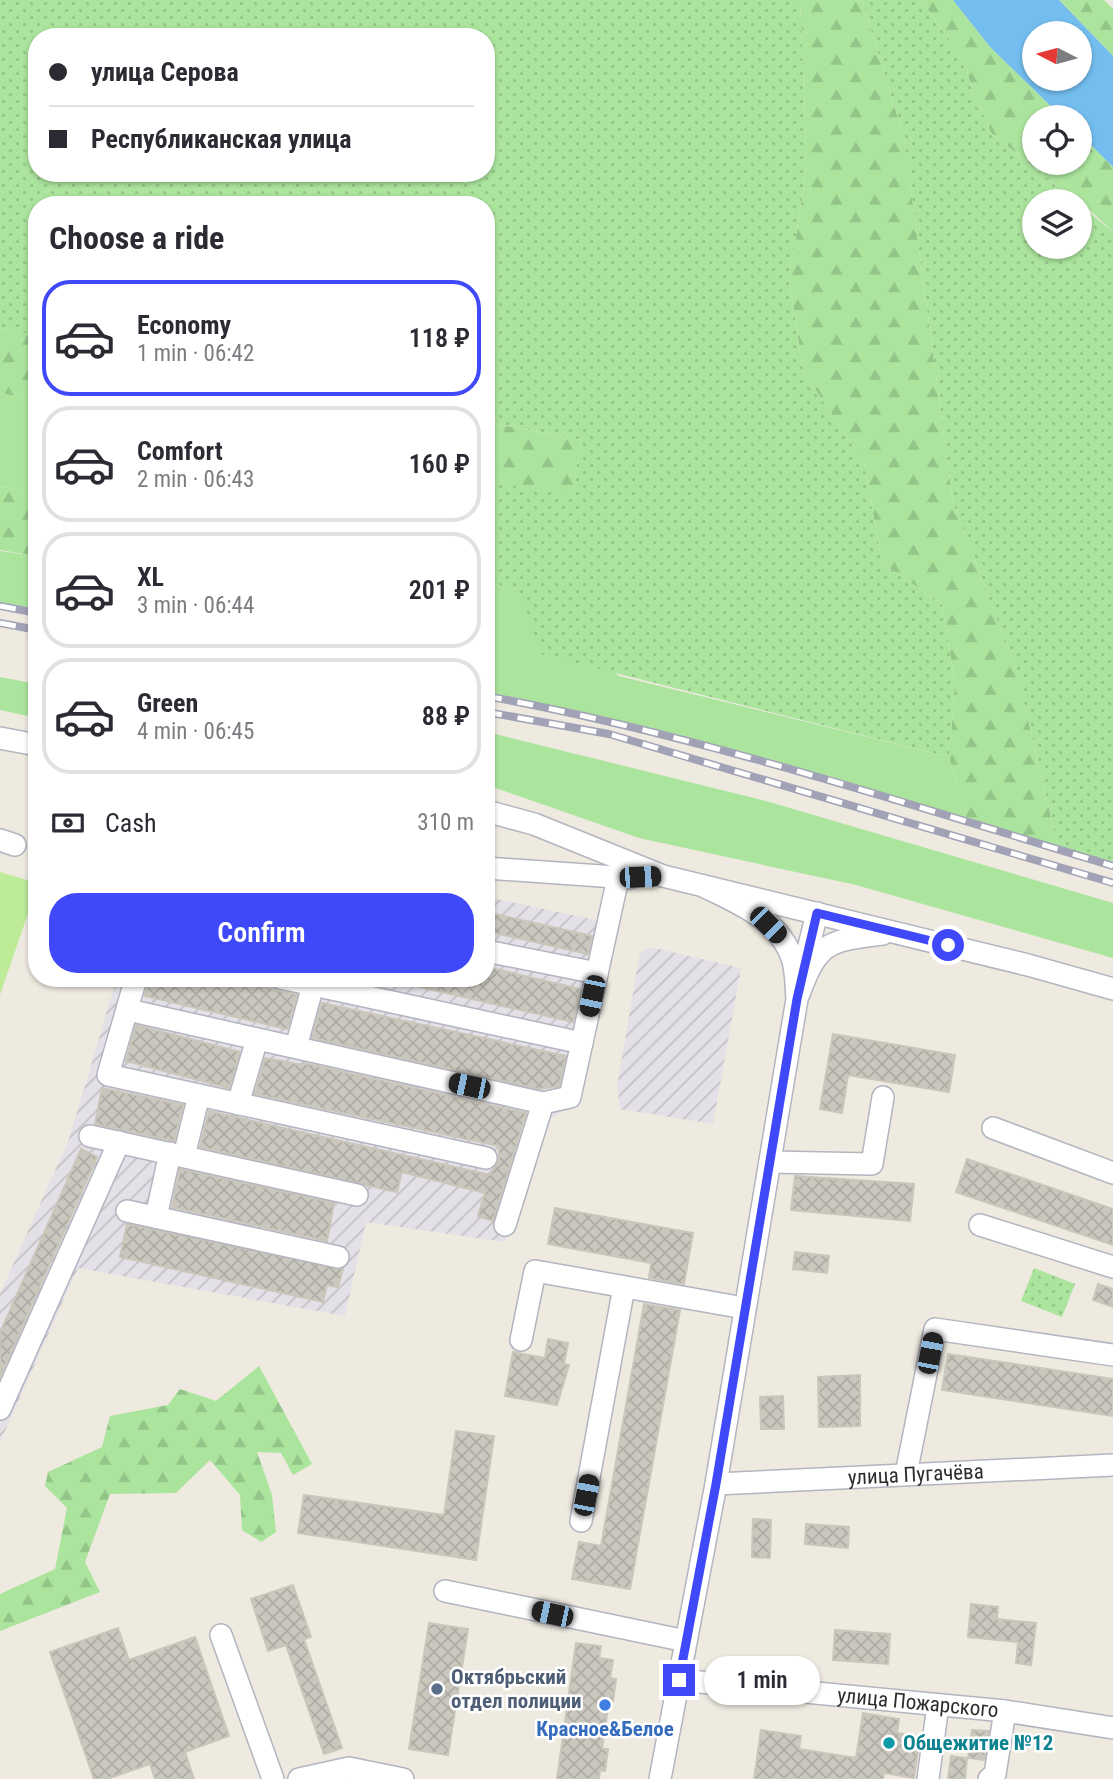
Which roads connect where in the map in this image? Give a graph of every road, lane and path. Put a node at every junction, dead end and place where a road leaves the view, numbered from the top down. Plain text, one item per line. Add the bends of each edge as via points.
1 (0, 738) edge
2 (28, 744) edge
3 (495, 813) edge
4 (495, 869) edge
5 (663, 876) junction
6 (618, 878) junction
7 (703, 886) junction
8 (817, 913) junction
9 (895, 932) junction
10 (495, 953) edge
11 (597, 973) junction
12 (134, 987) edge
13 (313, 987) edge
14 (336, 987) edge
15 (1113, 989) edge
16 (797, 999) junction
17 (128, 1010) junction
18 (257, 1038) junction
19 (582, 1042) junction
20 (296, 1047) junction
21 (200, 1095) junction
22 (883, 1097) dead end
23 (543, 1103) junction
24 (238, 1104) junction
25 (993, 1128) dead end
26 (90, 1136) dead end
27 (119, 1142) junction
28 (177, 1155) junction
29 (486, 1158) dead end
30 (770, 1162) junction
31 (1113, 1173) edge
32 (357, 1195) dead end
33 (127, 1211) dead end
34 (156, 1217) junction
35 (505, 1225) dead end
36 (980, 1225) dead end
37 (338, 1257) dead end
38 (1113, 1267) edge
39 (624, 1287) junction
40 (744, 1308) junction
41 (521, 1340) dead end
42 (1113, 1355) edge
43 (0, 1409) edge
44 (1113, 1465) edge
45 (906, 1474) junction
46 (716, 1484) junction
47 (581, 1521) dead end
48 (446, 1591) dead end
49 (221, 1635) dead end
50 (686, 1641) junction
51 (679, 1680) junction
52 (938, 1704) junction
53 (1005, 1711) junction
54 (1113, 1728) edge
55 (273, 1779) edge
56 (299, 1779) edge
57 (403, 1779) edge
58 (660, 1779) edge
59 (928, 1779) edge
60 (989, 1779) edge

1 - 2 street
3 - 5 street via 534,824
4 - 6 street
5 - 6 street
5 - 7 street
6 - 11 street
7 - 8 street
7 - 16 street via 756,912 781,937 793,961
8 - 9 street
8 - 16 street
9 - 15 street
9 - 16 street via 841,939 822,949 809,967
10 - 11 street
11 - 19 street
12 - 17 street
13 - 20 street
14 - 19 street
16 - 30 street
17 - 18 street
17 - 21 street via 108,1075
18 - 20 street
18 - 24 street
19 - 23 street via 570,1097
20 - 23 street
21 - 24 street
21 - 28 street
22 - 30 street via 872,1164
23 - 35 street
24 - 29 street
25 - 31 street
26 - 27 street
27 - 28 street
27 - 43 street
28 - 32 street
28 - 34 street
30 - 40 street
33 - 34 street
34 - 37 street
36 - 38 street
39 - 40 street
39 - 41 street via 535,1271
39 - 47 street
40 - 46 street
42 - 45 street via 935,1329
44 - 45 street, улица Пугачёва
45 - 46 street, улица Пугачёва
46 - 50 street
48 - 50 street
49 - 55 street
50 - 51 street
51 - 52 street, улица Пожарского
51 - 58 street
52 - 53 street, улица Пожарского
52 - 59 street
53 - 54 street, улица Пожарского
53 - 60 street via 995,1774
56 - 57 street via 349,1768

